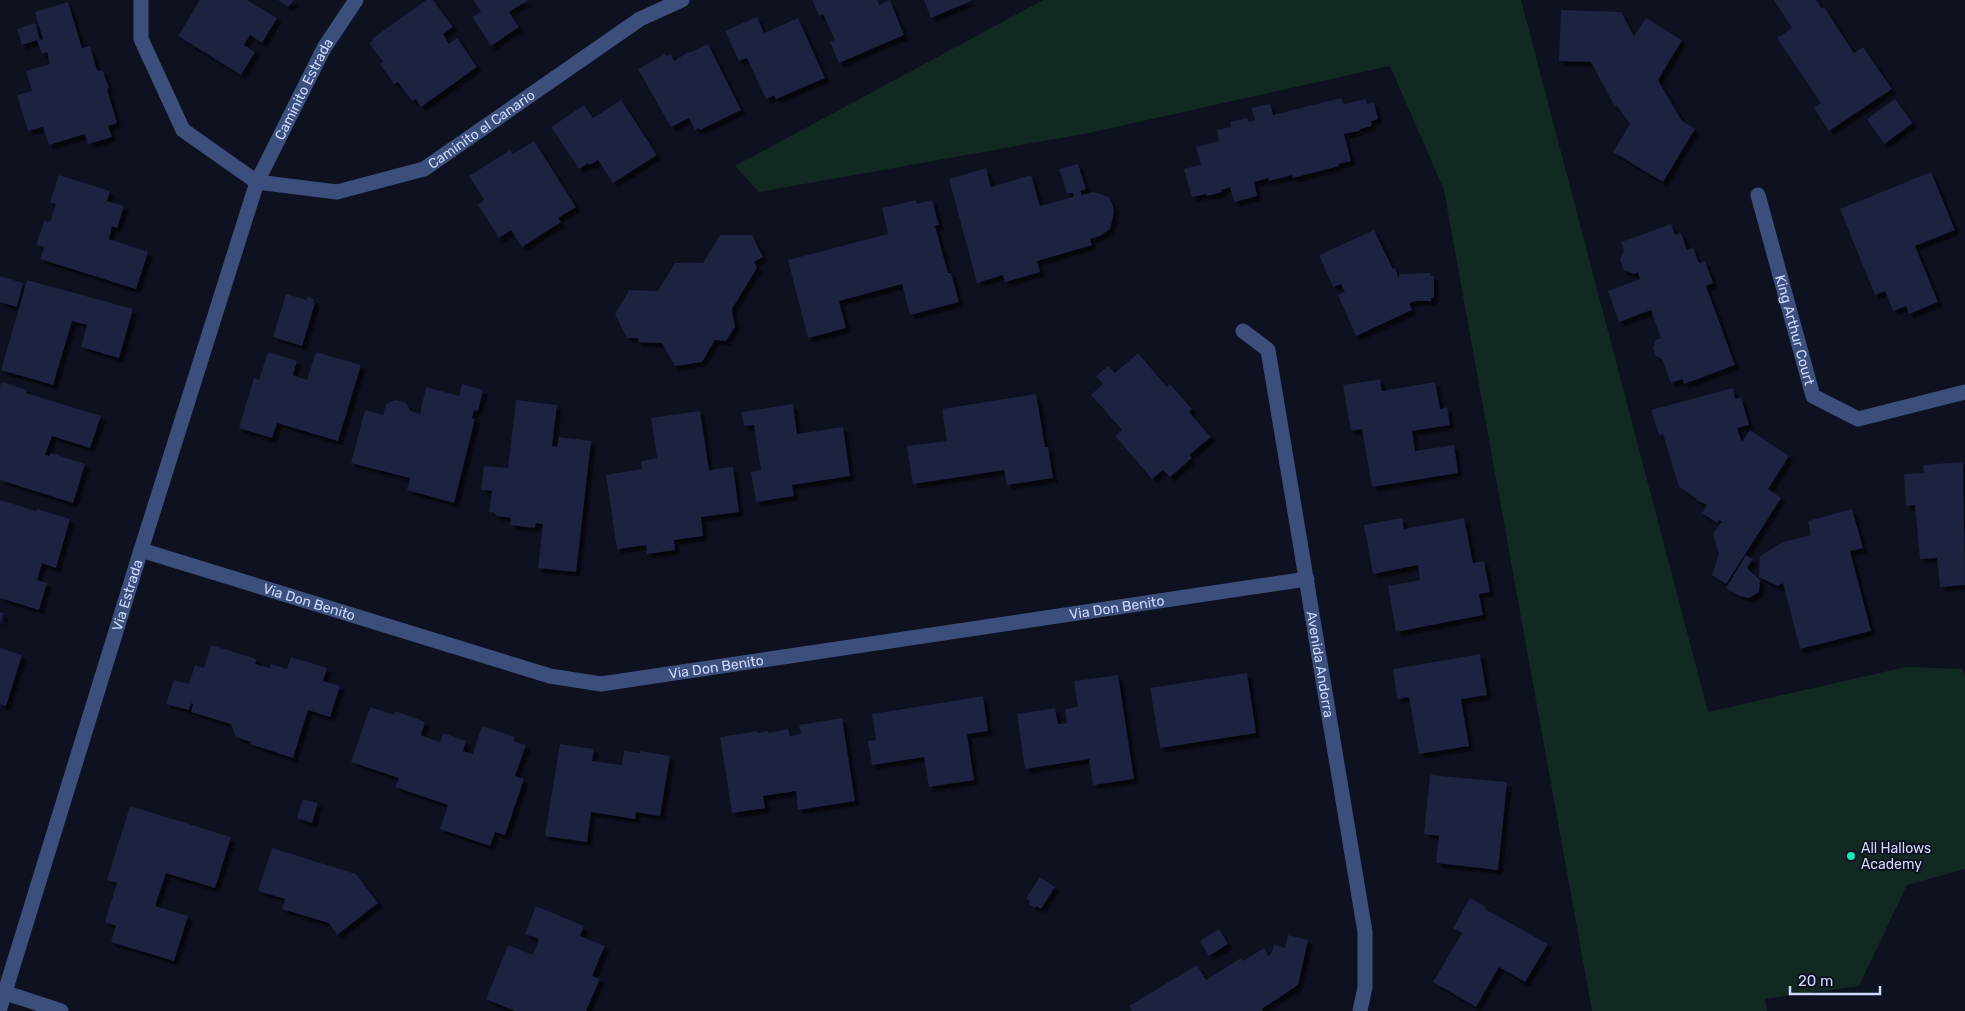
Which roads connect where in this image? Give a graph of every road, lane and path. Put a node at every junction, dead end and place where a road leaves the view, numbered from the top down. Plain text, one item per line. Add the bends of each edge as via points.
1 (141, 0) edge
2 (356, 0) edge
3 (682, 0) edge
4 (257, 182) junction
5 (1758, 195) dead end
6 (1243, 330) dead end
7 (1965, 392) edge
8 (141, 550) junction
9 (1307, 579) junction
10 (6, 993) junction
11 (0, 1008) edge
12 (61, 1011) edge
13 (1360, 1011) edge

1 - 4 street via 141,39 183,130
2 - 4 street, Caminito Estrada via 324,48
3 - 4 street, Caminito el Canario via 640,20 424,168 337,192
4 - 8 street, Via Estrada
5 - 7 street, King Arthur Court via 1813,396 1858,419
6 - 9 street, Avenida Andorra via 1268,350
8 - 9 street, Via Don Benito via 550,676 601,684
8 - 10 street, Via Estrada
9 - 13 street, Avenida Andorra via 1365,932 1365,987
10 - 11 street, Via Estrada
10 - 12 street

